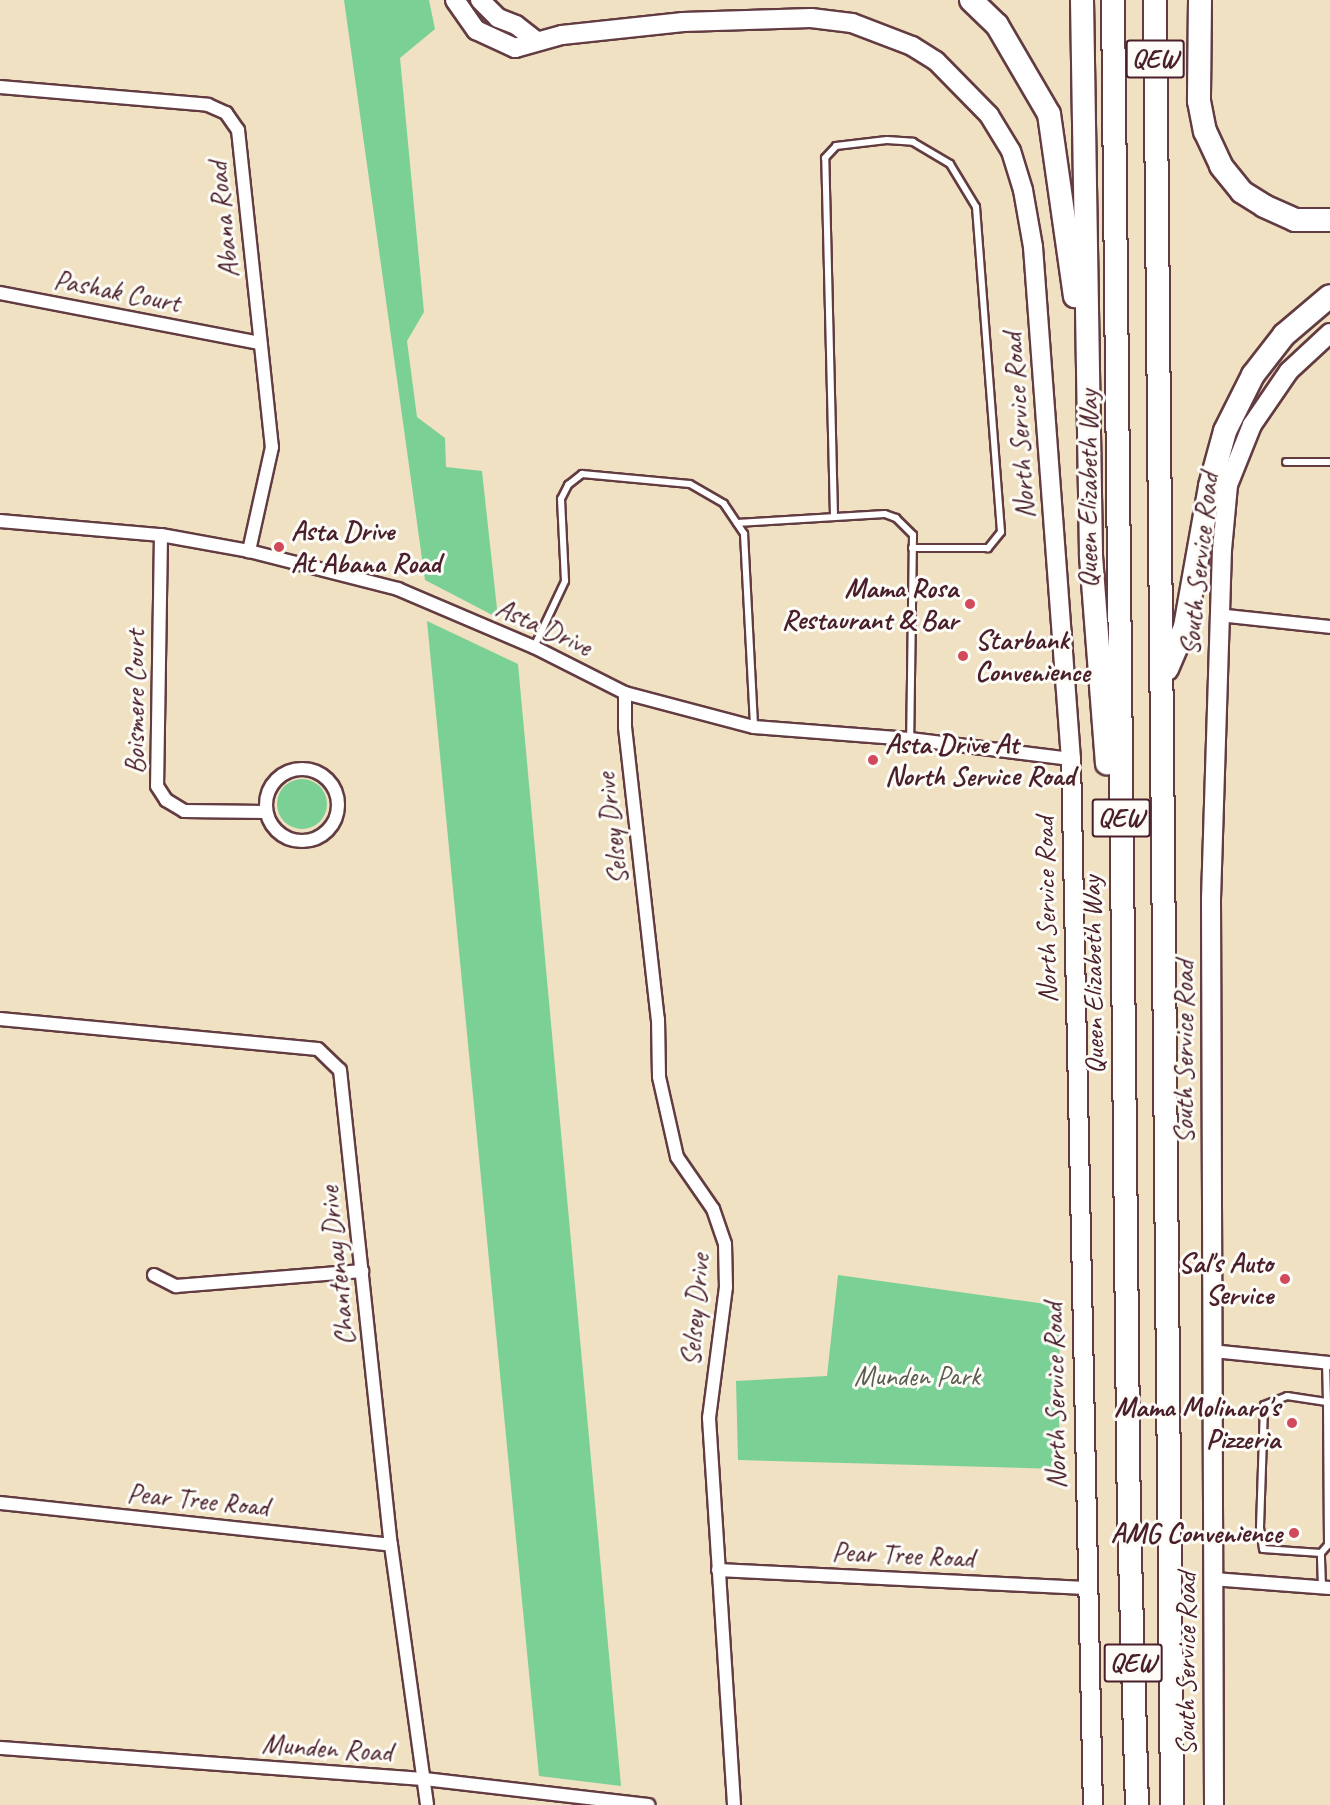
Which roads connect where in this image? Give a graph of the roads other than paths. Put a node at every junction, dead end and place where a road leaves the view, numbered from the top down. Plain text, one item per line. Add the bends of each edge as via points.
1 (455, 0) edge
2 (480, 0) edge
3 (971, 0) edge
4 (1083, 0) edge
5 (1113, 0) edge
6 (1155, 0) edge
7 (1200, 0) edge
8 (535, 40) junction
9 (0, 87) edge
10 (1330, 220) edge
11 (0, 293) edge
12 (1330, 296) edge
13 (1330, 333) edge
14 (260, 343) junction
15 (1089, 398) junction
16 (1286, 462) dead end
17 (1330, 462) edge
18 (834, 516) junction
19 (0, 521) edge
20 (737, 523) junction
21 (161, 535) junction
22 (912, 548) junction
23 (249, 551) junction
24 (1218, 615) junction
25 (1330, 627) edge
26 (534, 647) junction
27 (1164, 675) junction
28 (625, 693) junction
29 (754, 727) junction
30 (910, 739) junction
31 (1071, 759) junction
32 (266, 812) junction
33 (1122, 910) junction
34 (0, 1020) edge
35 (362, 1270) junction
36 (154, 1275) dead end
37 (1212, 1351) junction
38 (1328, 1363) edge
39 (1327, 1402) junction
40 (0, 1503) edge
41 (391, 1545) junction
42 (1321, 1553) junction
43 (718, 1570) junction
44 (1213, 1579) junction
45 (1086, 1588) junction
46 (1326, 1588) edge
47 (0, 1748) edge
48 (424, 1779) junction
49 (427, 1805) edge
50 (650, 1805) edge
51 (734, 1805) edge
52 (1093, 1805) edge
53 (1137, 1805) edge
54 (1172, 1805) edge
55 (1214, 1805) edge

1 - 8 street, North Service Road via 476,30 493,40 515,48
2 - 8 street via 498,18 516,25
3 - 15 highway via 997,25 1049,114
4 - 15 highway
5 - 33 highway, Queen Elizabeth Way / QEW
6 - 27 highway, QEW
7 - 10 highway via 1199,101 1205,131 1221,166 1242,192 1264,206 1295,220
8 - 31 street, North Service Road via 683,22 811,18 852,23 912,46 936,61 989,115 1016,167 1033,247
9 - 14 street, Abana Road via 208,105 226,113 238,130
11 - 14 street, Pashak Court
12 - 27 highway via 1284,335 1253,375 1225,431 1210,486 1185,627
13 - 24 street, South Service Road via 1289,371 1269,397 1238,454 1228,485
14 - 23 street, Abana Road via 272,447
15 - 33 highway via 1091,556
16 - 17 lane
18 - 20 lane
18 - 22 lane via 885,514 896,518 913,535
18 - 22 lane via 825,158 836,146 887,140 913,142 950,164 976,207 1002,532 988,548
19 - 21 street, Asta Drive
20 - 26 lane via 724,504 690,484 582,474 568,485 561,499 565,581
20 - 29 lane via 744,534
21 - 23 street, Asta Drive
21 - 32 street, Boismere Court via 157,786 166,800 184,811
22 - 30 lane
23 - 26 street, Asta Drive via 398,589
24 - 25 street
24 - 37 street, South Service Road via 1211,899
26 - 28 street, Asta Drive
27 - 54 highway, QEW
28 - 29 street, Asta Drive
28 - 43 street, Selsey Drive via 624,727 658,1019 659,1077 677,1157 713,1209 725,1244 726,1287 709,1418
29 - 30 street, Asta Drive
30 - 31 street, Asta Drive
31 - 45 street, North Service Road
32 - 32 street via 279,833 290,839 309,840 334,822 337,797 326,778 306,768 294,769 275,780
33 - 53 highway, Queen Elizabeth Way / QEW
34 - 35 street, Chantenay Drive via 318,1049 330,1057 340,1070
35 - 36 street via 176,1286
35 - 41 street, Chantenay Drive
37 - 38 street
37 - 44 street, South Service Road
38 - 39 lane
39 - 42 lane via 1328,1545
39 - 42 lane via 1287,1396 1264,1405 1260,1527 1263,1549
40 - 41 street, Pear Tree Road
41 - 48 street, Chantenay Drive
42 - 46 lane
43 - 45 street, Pear Tree Road
43 - 51 street, Selsey Drive
44 - 46 street
44 - 55 street, South Service Road
45 - 52 street, North Service Road
47 - 48 street, Munden Road
48 - 49 street, Chantenay Drive
48 - 50 street, Munden Road

